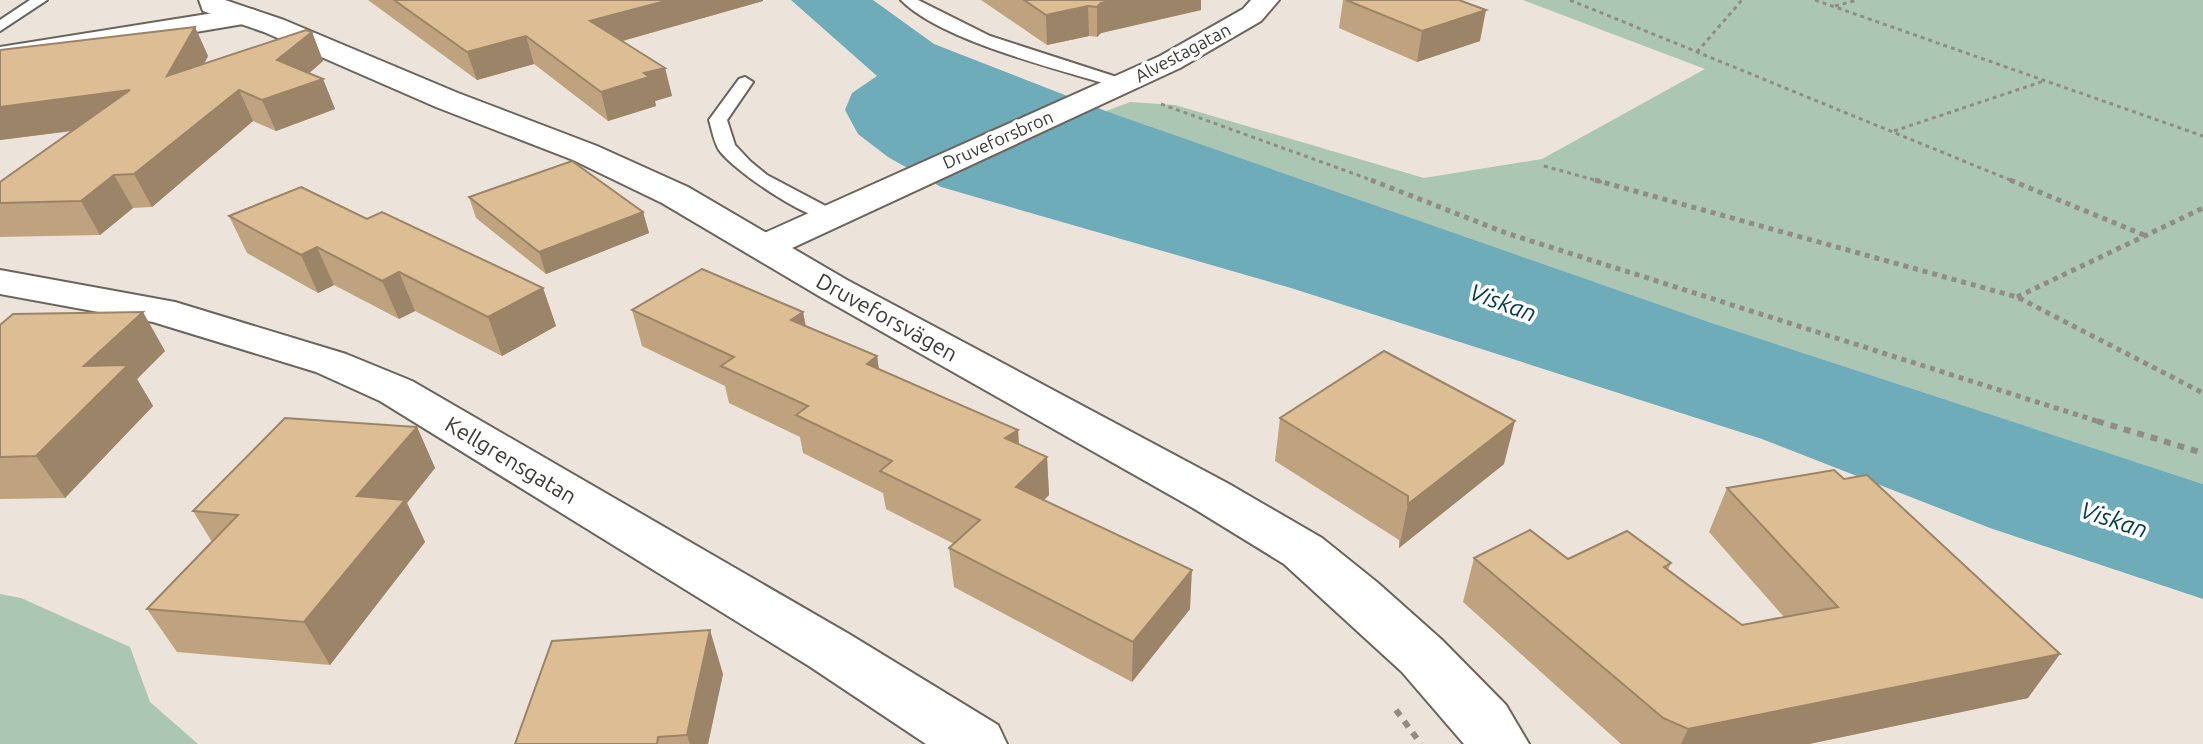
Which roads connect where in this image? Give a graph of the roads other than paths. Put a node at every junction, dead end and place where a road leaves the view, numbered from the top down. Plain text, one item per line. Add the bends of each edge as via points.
1 (40, 0) edge
2 (908, 0) edge
3 (1266, 0) edge
4 (239, 5) edge
5 (0, 27) edge
6 (0, 56) edge
7 (745, 82) dead end
8 (1108, 91) junction
9 (830, 216) junction
10 (764, 247) junction
11 (0, 282) edge
12 (976, 744) edge
13 (1498, 744) edge

1 - 5 lane
2 - 8 lane via 936,20
3 - 8 street, Alvestagatan via 1252,15
4 - 6 street
4 - 10 street, Druveforsvägen via 585,153 675,195
7 - 9 lane via 718,120 726,147 760,179
8 - 9 street, Druveforsbron
9 - 10 street
10 - 13 street, Druveforsvägen via 1303,551 1422,656
11 - 12 street, Kellgrensgatan via 160,311 331,363 396,391

